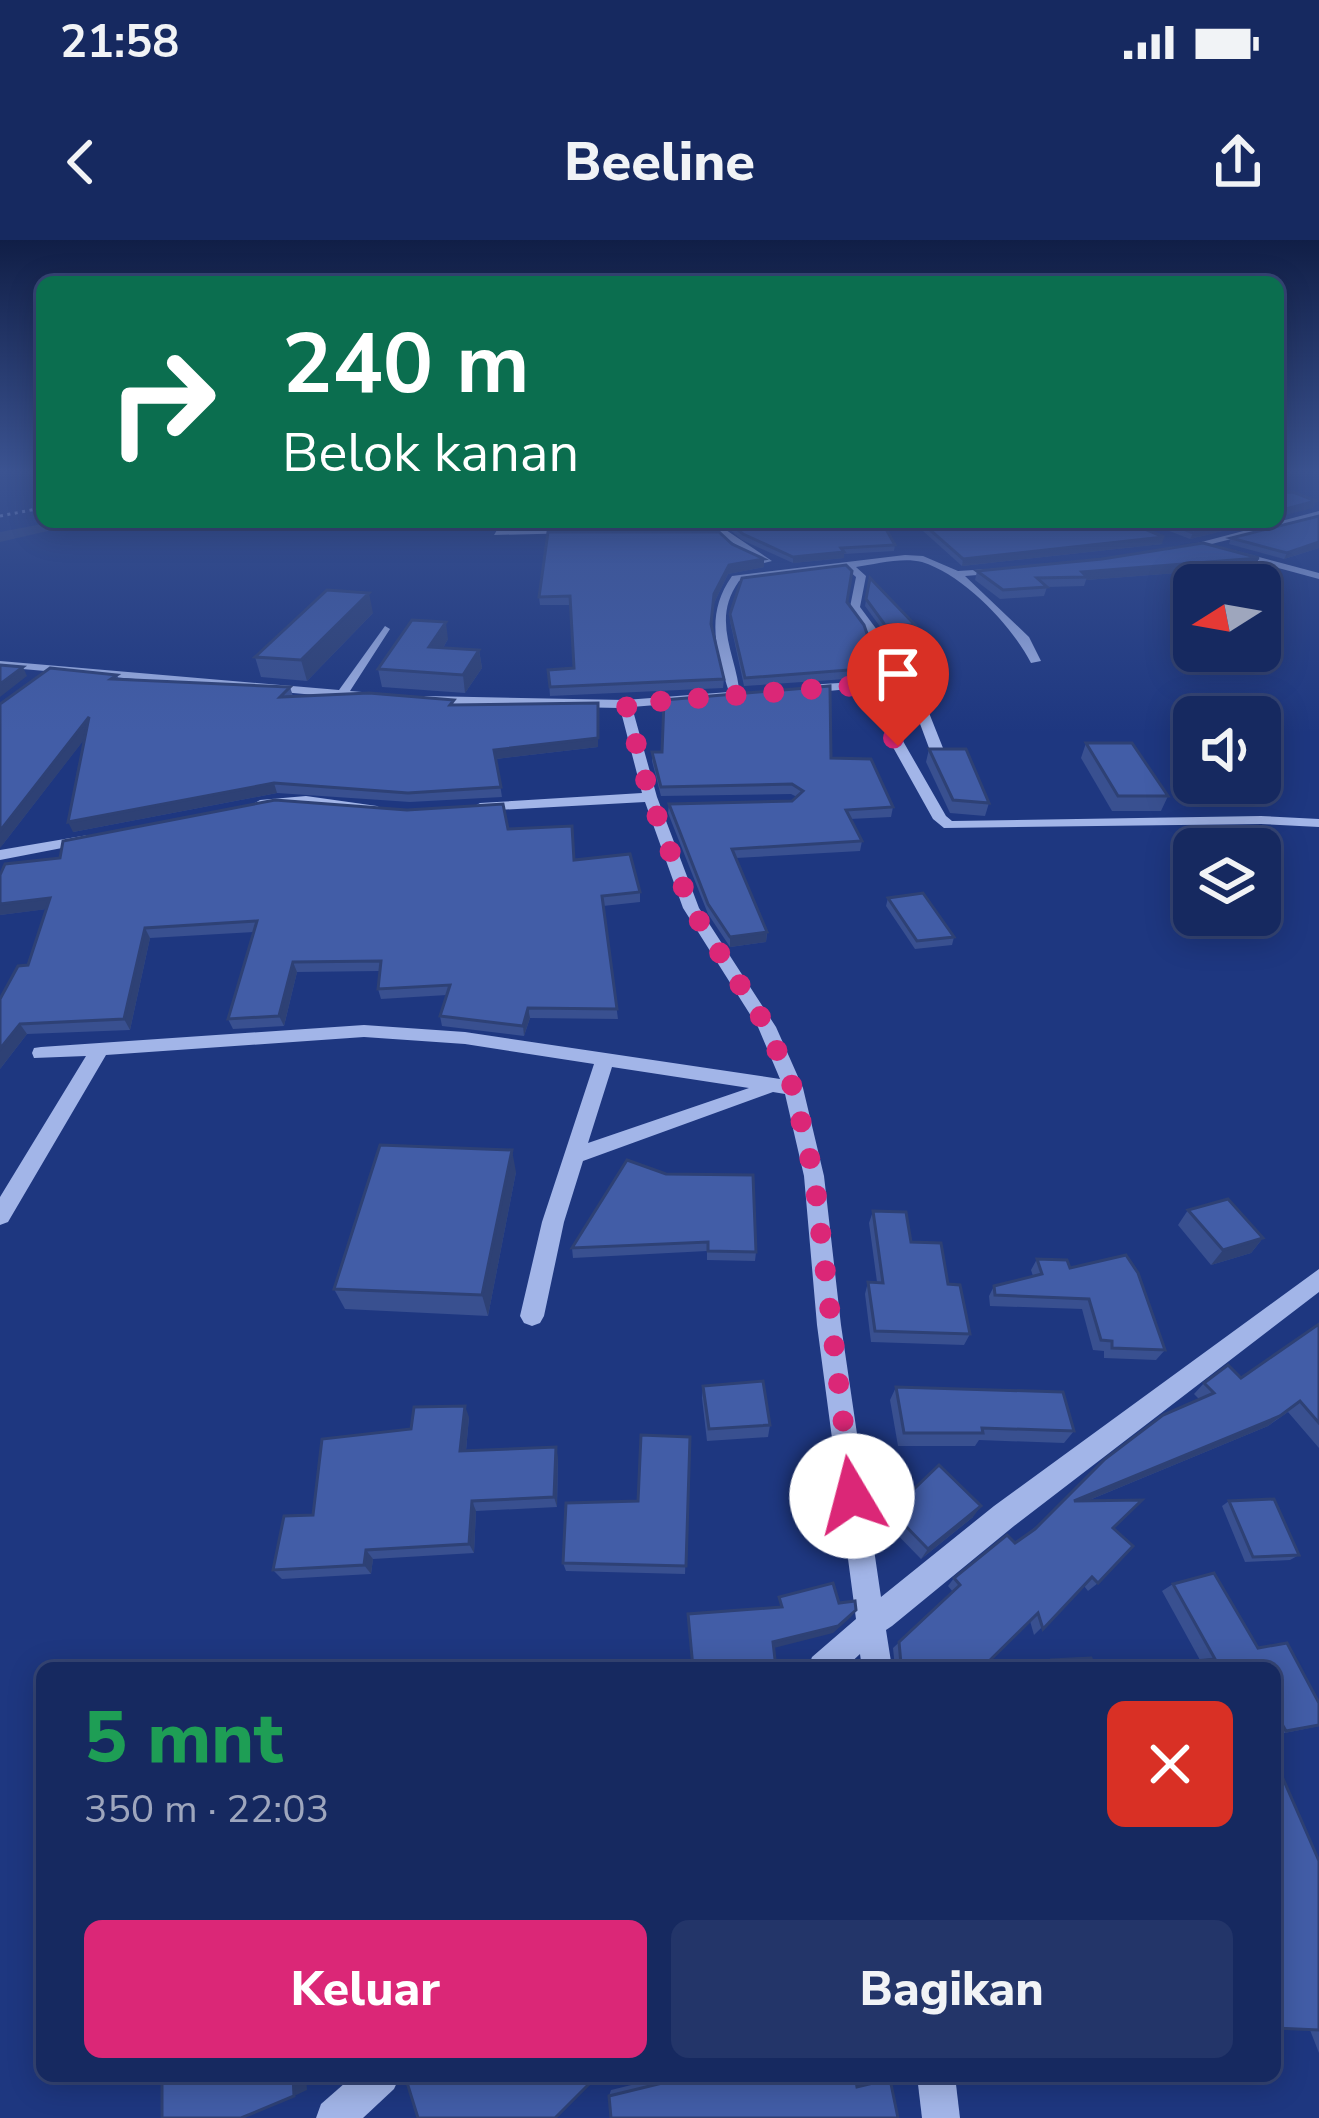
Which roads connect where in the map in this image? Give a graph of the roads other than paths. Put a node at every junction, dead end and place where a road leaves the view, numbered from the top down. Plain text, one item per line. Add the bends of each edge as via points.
1 (759, 557) edge
2 (1239, 557) edge
3 (848, 565) junction
4 (1027, 568) edge
5 (789, 571) junction
6 (957, 574) junction
7 (1319, 576) edge
8 (385, 629) dead end
9 (1035, 662) dead end
10 (0, 664) edge
11 (53, 667) junction
12 (37, 680) edge
13 (913, 682) junction
14 (864, 685) junction
15 (800, 690) edge
16 (343, 692) junction
17 (758, 693) edge
18 (736, 695) junction
19 (626, 704) junction
20 (936, 748) edge
21 (661, 802) junction
22 (459, 808) edge
23 (235, 810) edge
24 (391, 810) edge
25 (1319, 823) edge
26 (107, 836) edge
27 (0, 855) edge
28 (98, 1052) junction
29 (41, 1053) dead end
30 (604, 1061) junction
31 (770, 1088) junction
32 (793, 1088) junction
33 (577, 1155) junction
34 (0, 1216) edge
35 (1319, 1279) edge
36 (532, 1316) dead end
37 (869, 1625) junction
38 (829, 1662) edge
39 (876, 1662) edge
40 (374, 2082) edge
41 (937, 2082) edge
42 (335, 2118) edge
43 (941, 2118) edge

1 - 5 street
2 - 7 street
3 - 5 street
3 - 6 street via 914,558
3 - 13 street via 862,576 855,607 879,640 896,645
4 - 6 street
5 - 18 street via 736,578 722,597 718,635
6 - 9 street via 1025,639
8 - 16 street
10 - 11 street
11 - 12 street
11 - 16 street
13 - 14 street
13 - 20 street
14 - 15 street
14 - 25 street via 950,825
16 - 19 street
17 - 18 street
18 - 19 street
19 - 21 street
21 - 22 street
21 - 32 street via 691,908 767,1027
23 - 24 street via 306,800
26 - 27 street
28 - 29 street
28 - 30 street via 364,1031
28 - 34 street
30 - 31 street
30 - 33 street
31 - 32 street
31 - 33 street
32 - 37 street via 814,1176
33 - 36 street
35 - 37 street
37 - 38 street
37 - 39 street
40 - 42 street
41 - 43 street

